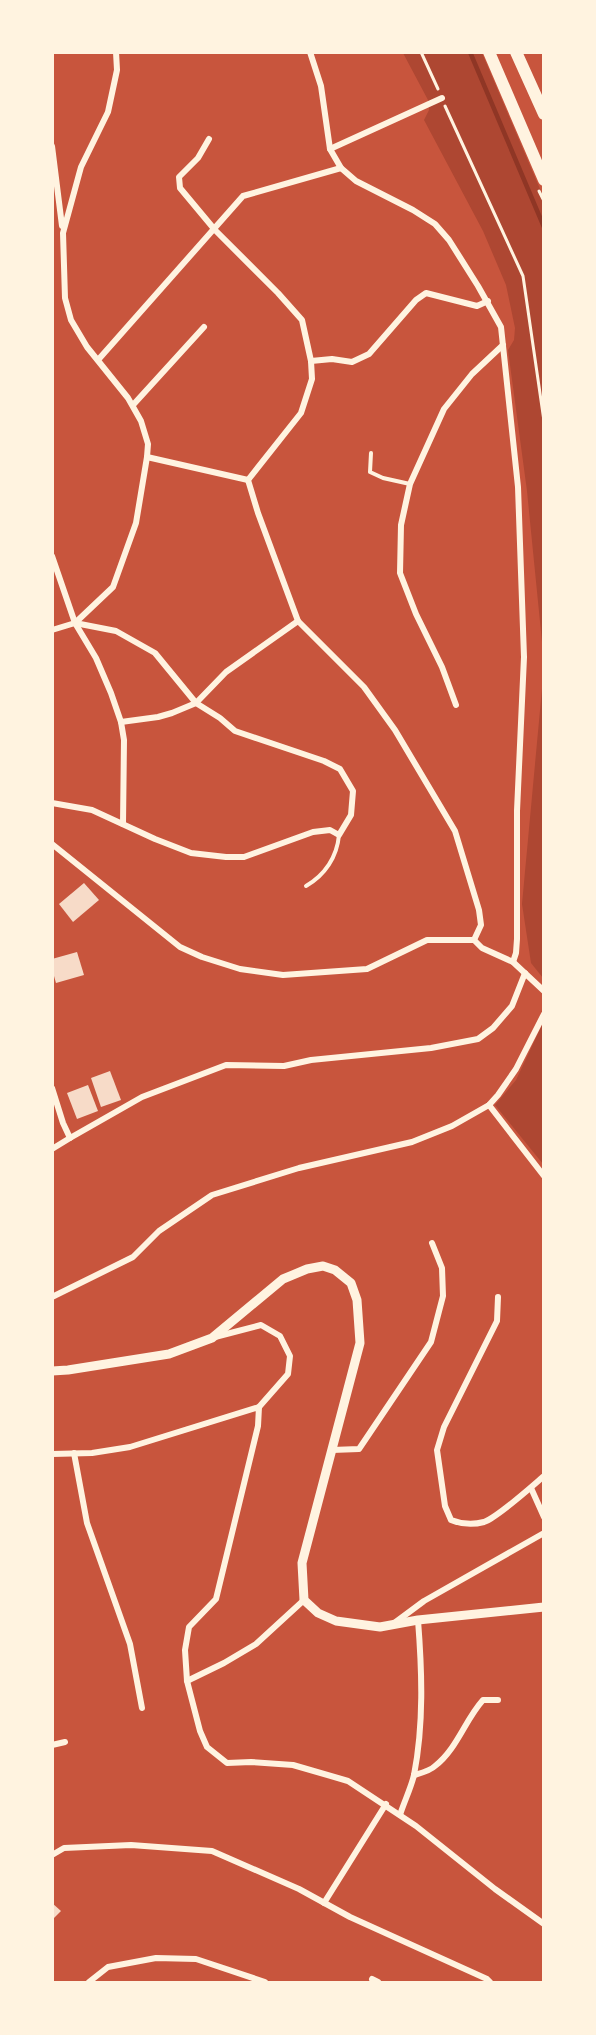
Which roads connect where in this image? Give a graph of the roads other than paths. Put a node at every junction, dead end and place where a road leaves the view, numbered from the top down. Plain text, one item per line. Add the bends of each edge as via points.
1 (116, 52) edge
2 (310, 52) edge
3 (489, 52) edge
4 (516, 52) edge
5 (441, 98) road end
6 (543, 114) edge
7 (209, 139) dead end
8 (52, 146) edge
9 (330, 149) junction
10 (341, 168) junction
11 (543, 180) edge
12 (214, 230) junction
13 (63, 233) junction
14 (488, 301) junction
15 (204, 327) dead end
16 (503, 345) junction
17 (98, 360) junction
18 (311, 361) junction
19 (133, 405) junction
20 (371, 453) dead end
21 (147, 457) junction
22 (248, 480) junction
23 (410, 484) junction
24 (52, 556) edge
25 (298, 621) junction
26 (75, 622) junction
27 (52, 630) edge
28 (196, 703) junction
29 (456, 705) dead end
30 (121, 722) junction
31 (52, 803) edge
32 (123, 824) junction
33 (339, 835) junction
34 (52, 844) edge
35 (306, 886) dead end
36 (474, 940) junction
37 (513, 962) junction
38 (525, 973) junction
39 (543, 991) edge
40 (543, 1014) edge
41 (52, 1088) edge
42 (489, 1105) junction
43 (70, 1138) junction
44 (52, 1149) edge
45 (543, 1176) edge
46 (432, 1243) dead end
47 (52, 1297) edge
48 (498, 1297) dead end
49 (212, 1338) junction
50 (52, 1371) edge
51 (259, 1407) junction
52 (332, 1450) junction
53 (74, 1453) junction
54 (52, 1454) edge
55 (543, 1476) edge
56 (531, 1488) junction
57 (543, 1517) edge
58 (543, 1533) edge
59 (304, 1600) junction
60 (543, 1607) edge
61 (418, 1620) junction
62 (390, 1625) junction
63 (187, 1681) junction
64 (498, 1700) dead end
65 (142, 1708) dead end
66 (65, 1742) dead end
67 (52, 1745) edge
68 (414, 1775) junction
69 (386, 1804) junction
70 (400, 1815) junction
71 (52, 1855) edge
72 (324, 1903) junction
73 (543, 1924) edge
74 (89, 1983) edge
75 (265, 1983) edge
76 (490, 1983) edge

1 - 13 street via 117,70 108,112 81,167
2 - 9 street via 321,86
3 - 11 main road
4 - 6 main road
5 - 9 street
7 - 12 street via 198,158 179,177 180,188
8 - 13 street
9 - 10 street
10 - 12 street via 243,196
10 - 14 street via 356,181 435,224
12 - 17 street
12 - 18 street via 302,320
13 - 17 street via 65,298 71,320
14 - 16 street via 501,327
14 - 18 street via 477,306 426,293 369,354 352,362
15 - 19 street
16 - 23 street via 472,374 444,409
16 - 37 street via 518,487 524,657 517,811 517,939
17 - 19 street
18 - 22 street via 312,379 301,413
19 - 21 street via 148,444
20 - 23 lane via 370,472
21 - 22 street
21 - 26 street via 136,523 114,587
22 - 25 street
23 - 29 street via 401,525 400,573
24 - 26 street
25 - 28 street via 226,672
25 - 36 street via 364,687 395,730 455,831 479,910 481,926
26 - 27 street
26 - 28 street via 116,631 155,653
26 - 30 street via 100,667
28 - 30 street via 158,717
28 - 33 street via 235,731 340,769 353,791 351,815
30 - 32 street
31 - 32 street via 92,810
32 - 33 street via 191,853 226,857 244,857 313,832 330,830
33 - 35 lane via 338,848 328,867
34 - 36 street via 180,946 240,969 283,975 367,969 427,940
36 - 37 street via 482,948
37 - 38 street
38 - 39 street
38 - 43 street via 512,1006 478,1039 284,1066 226,1065 142,1097
40 - 42 street via 516,1070
41 - 43 street
42 - 45 street
42 - 47 street via 438,1133 412,1142 299,1168 212,1195 159,1231 133,1257
43 - 44 street
46 - 52 street via 442,1268 443,1296 431,1342 359,1449
48 - 56 street via 497,1321 444,1427 437,1450 445,1506 451,1520 462,1524 484,1522
49 - 50 street via 169,1354
49 - 51 street via 261,1325 280,1336 290,1356 288,1374
49 - 52 street via 283,1279 323,1266 351,1282 357,1300 360,1343
51 - 53 street via 130,1447
51 - 63 street via 258,1426 216,1599 189,1627 185,1650
52 - 59 street via 302,1563
53 - 54 street
53 - 65 street via 87,1522 130,1644
55 - 56 street
56 - 57 street
58 - 62 street via 424,1601
59 - 62 street via 336,1622
59 - 63 street via 256,1644
60 - 61 street
61 - 62 street
61 - 68 street via 420,1723
63 - 69 street via 207,1747 228,1763 293,1765 348,1781
64 - 68 street via 483,1700 442,1760
66 - 67 street
68 - 70 street
69 - 70 street
69 - 72 street
70 - 73 street
71 - 72 street via 64,1848 131,1845 212,1851
72 - 76 street
74 - 75 street via 108,1967 156,1958 196,1959

